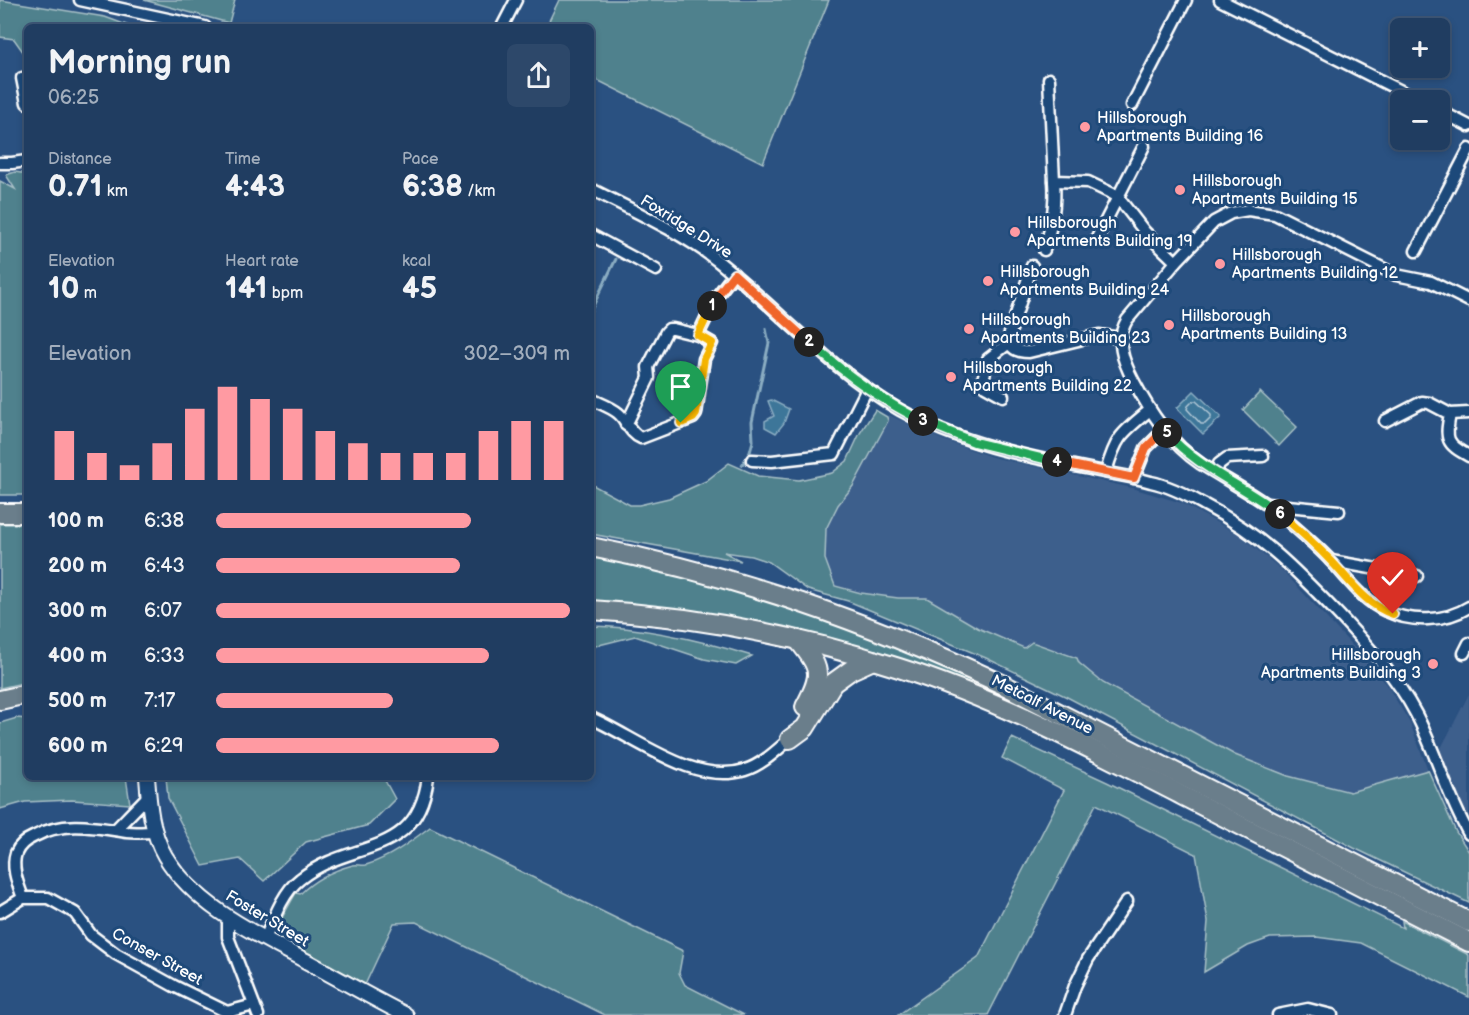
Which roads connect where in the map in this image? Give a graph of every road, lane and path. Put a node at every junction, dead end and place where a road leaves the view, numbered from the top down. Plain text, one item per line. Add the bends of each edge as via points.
1 (80, 0) edge
2 (516, 0) edge
3 (1186, 0) edge
4 (1220, 0) edge
5 (191, 24) edge
6 (504, 24) edge
7 (1049, 79) dead end
8 (1399, 90) edge
9 (1132, 105) dead end
10 (1450, 116) edge
11 (1469, 126) edge
12 (1144, 146) dead end
13 (1469, 149) edge
14 (24, 161) edge
15 (0, 163) edge
16 (1054, 181) junction
17 (594, 191) edge
18 (1117, 196) junction
19 (594, 237) edge
20 (1097, 238) dead end
21 (1044, 250) dead end
22 (1416, 251) dead end
23 (1176, 262) junction
24 (1032, 266) dead end
25 (656, 270) dead end
26 (734, 274) junction
27 (1469, 301) edge
28 (698, 335) junction
29 (1121, 338) junction
30 (1009, 343) junction
31 (867, 388) junction
32 (1003, 396) dead end
33 (594, 400) edge
34 (1150, 410) junction
35 (1469, 413) edge
36 (1450, 414) junction
37 (1385, 421) dead end
38 (626, 424) junction
39 (1164, 430) junction
40 (1263, 456) dead end
41 (1469, 456) edge
42 (752, 460) dead end
43 (1106, 472) junction
44 (1216, 472) junction
45 (1134, 478) junction
46 (1267, 504) junction
47 (1339, 511) dead end
48 (3, 513) edge
49 (24, 513) edge
50 (594, 548) edge
51 (1331, 561) junction
52 (1417, 576) dead end
53 (594, 610) edge
54 (1468, 611) edge
55 (798, 640) junction
56 (1469, 643) edge
57 (1464, 653) dead end
58 (873, 660) junction
59 (24, 695) edge
60 (0, 700) edge
61 (594, 720) edge
62 (790, 739) junction
63 (147, 780) edge
64 (428, 780) edge
65 (149, 795) junction
66 (116, 829) junction
67 (155, 832) junction
68 (1469, 834) edge
69 (23, 898) junction
70 (1126, 902) dead end
71 (0, 912) edge
72 (228, 918) junction
73 (1469, 922) edge
74 (265, 939) junction
75 (1469, 942) edge
76 (256, 1010) edge
77 (406, 1015) edge
78 (1065, 1015) edge
79 (1278, 1015) edge
80 (1332, 1015) edge

1 - 5 street
2 - 6 street
3 - 9 street
4 - 8 street
7 - 16 street
10 - 11 street
12 - 18 street
13 - 22 street
14 - 15 street
16 - 18 street via 1088,182
16 - 21 street via 1055,209
17 - 26 street, Foxridge Drive via 688,241
18 - 20 street
18 - 23 street via 1145,232
19 - 25 street
23 - 27 street via 1221,218 1242,211 1264,211 1396,274 1431,282
23 - 29 street via 1127,320
24 - 30 street
26 - 28 street via 717,296
26 - 31 street, Foxridge Drive via 823,355
28 - 38 street via 673,329 666,332 648,367 648,383
28 - 38 street via 712,343 704,359 693,418 641,438
29 - 30 street via 1099,335 1024,352
29 - 34 street via 1123,360
30 - 32 street via 988,359 983,380 985,386
31 - 42 street via 834,454
31 - 43 street, Foxridge Drive via 904,412 968,440
33 - 38 street via 619,413
34 - 39 street
34 - 43 street via 1119,437
35 - 36 street
36 - 37 street via 1422,402
36 - 41 street via 1448,440
39 - 44 street via 1201,464
39 - 45 street via 1146,448
40 - 44 street via 1227,458
43 - 45 street, Foxridge Drive
44 - 46 street
45 - 68 street, Foxridge Drive via 1166,486 1252,532 1294,567 1344,620 1382,661 1404,693 1425,731
46 - 47 street
46 - 51 street
48 - 49 highway
50 - 73 highway, Metcalf Avenue via 741,583 828,611 937,654
51 - 52 street
51 - 54 street via 1365,598 1389,612 1411,618 1435,618
53 - 55 highway, Metcalf Avenue via 684,619
55 - 58 highway, Metcalf Avenue
55 - 62 highway via 818,672
56 - 57 street
58 - 62 highway via 833,683 805,728
58 - 75 highway, Metcalf Avenue via 962,691 1058,733
59 - 60 highway
61 - 62 street via 704,771 746,770 774,754
63 - 65 street, Foster Street
64 - 74 street via 423,804 408,827 392,839 316,869 299,880
65 - 66 street
65 - 67 street, Foster Street
66 - 67 street
66 - 69 street via 65,826 24,842 16,853 15,874
67 - 72 street, Foster Street via 171,866
69 - 71 street
69 - 76 street, Conser Street via 48,898 71,909 91,935 116,954 221,1010
70 - 78 street via 1088,959
72 - 74 street, Foster Street
72 - 76 street via 228,937
74 - 77 street, Foster Street
79 - 80 street via 1308,1009

